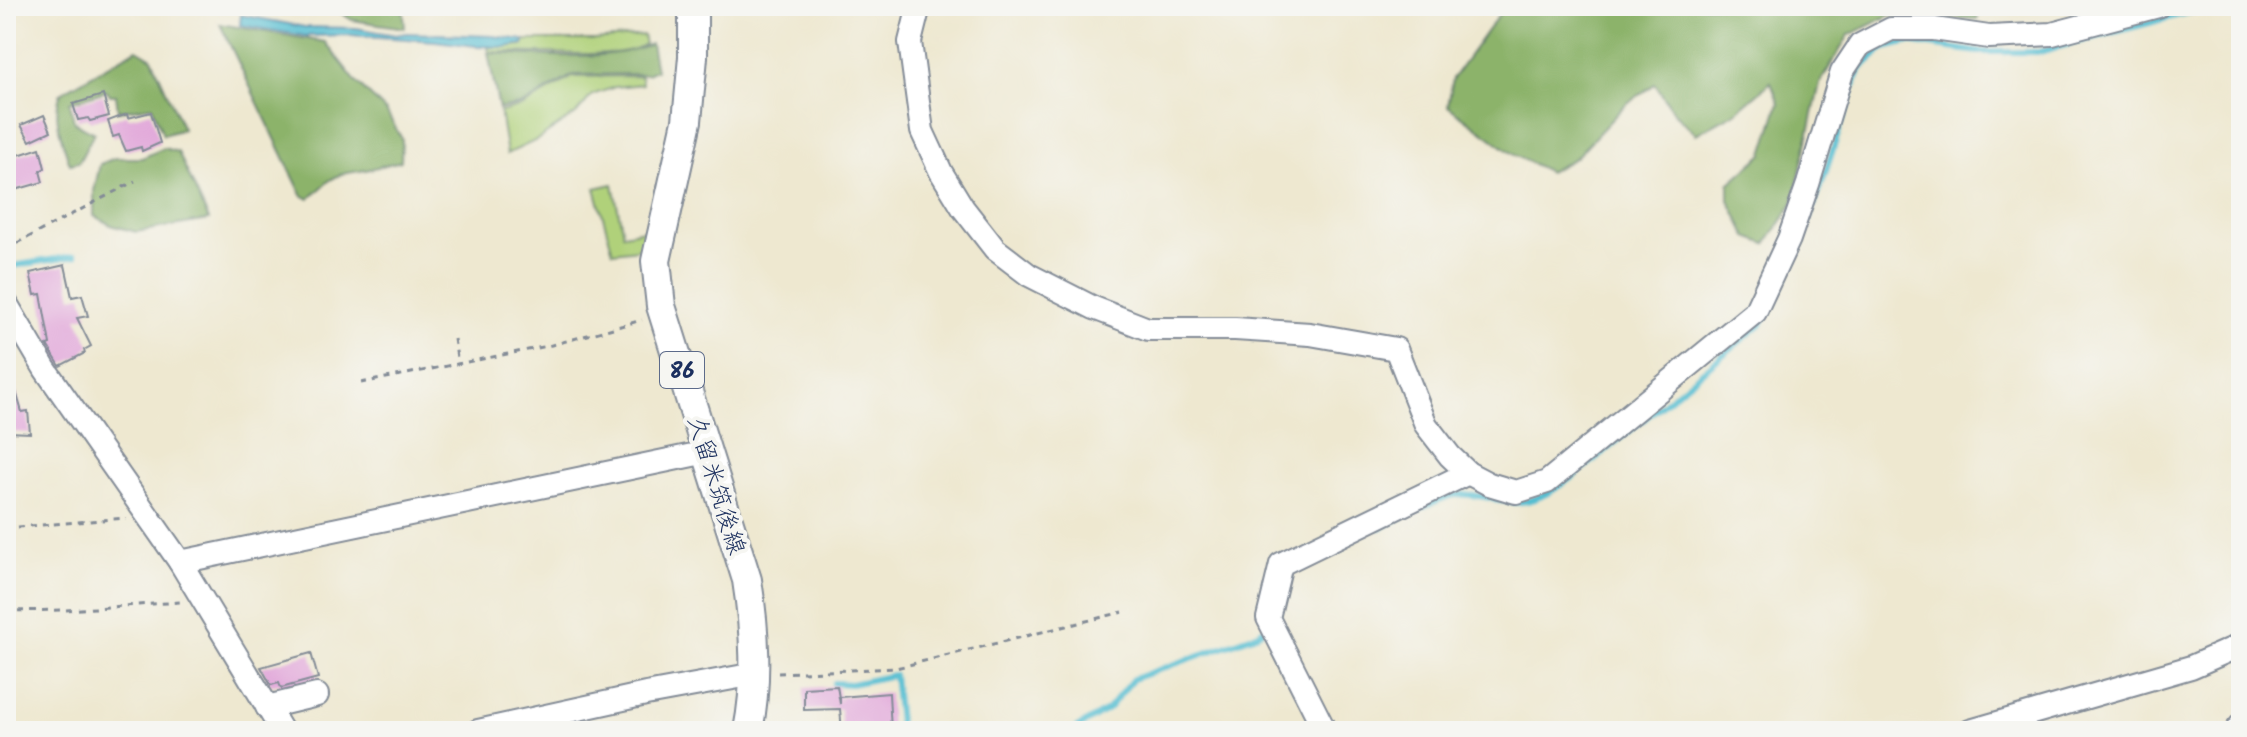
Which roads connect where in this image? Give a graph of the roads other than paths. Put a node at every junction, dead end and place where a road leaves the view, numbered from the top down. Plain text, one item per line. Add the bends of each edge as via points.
1 (693, 6) edge
2 (919, 6) edge
3 (2158, 6) edge
4 (6, 303) edge
5 (707, 452) junction
6 (1468, 473) junction
7 (180, 562) junction
8 (2241, 645) edge
9 (755, 674) junction
10 (317, 695) dead end
11 (267, 707) junction
12 (2241, 725) edge
13 (281, 731) edge
14 (478, 731) edge
15 (748, 731) edge
16 (1325, 731) edge
17 (1970, 731) edge
18 (2236, 731) edge

1 - 5 main road, 久留米筑後線 / 86 via 687,121 656,261 664,314
2 - 6 street via 910,42 922,131 963,208 995,249 1042,282 1148,329 1310,334 1396,349 1426,425
3 - 6 street via 2052,34 1989,37 1891,29 1860,45 1842,72 1789,239 1755,312 1547,482 1516,492
4 - 7 street via 45,369
5 - 7 street
5 - 9 main road, 久留米筑後線 / 86 via 747,580
6 - 16 street via 1281,564 1268,618
7 - 11 street
8 - 17 street via 2191,667
9 - 14 street
9 - 15 main road, 久留米筑後線 / 86
10 - 11 street
11 - 13 street
12 - 18 street

